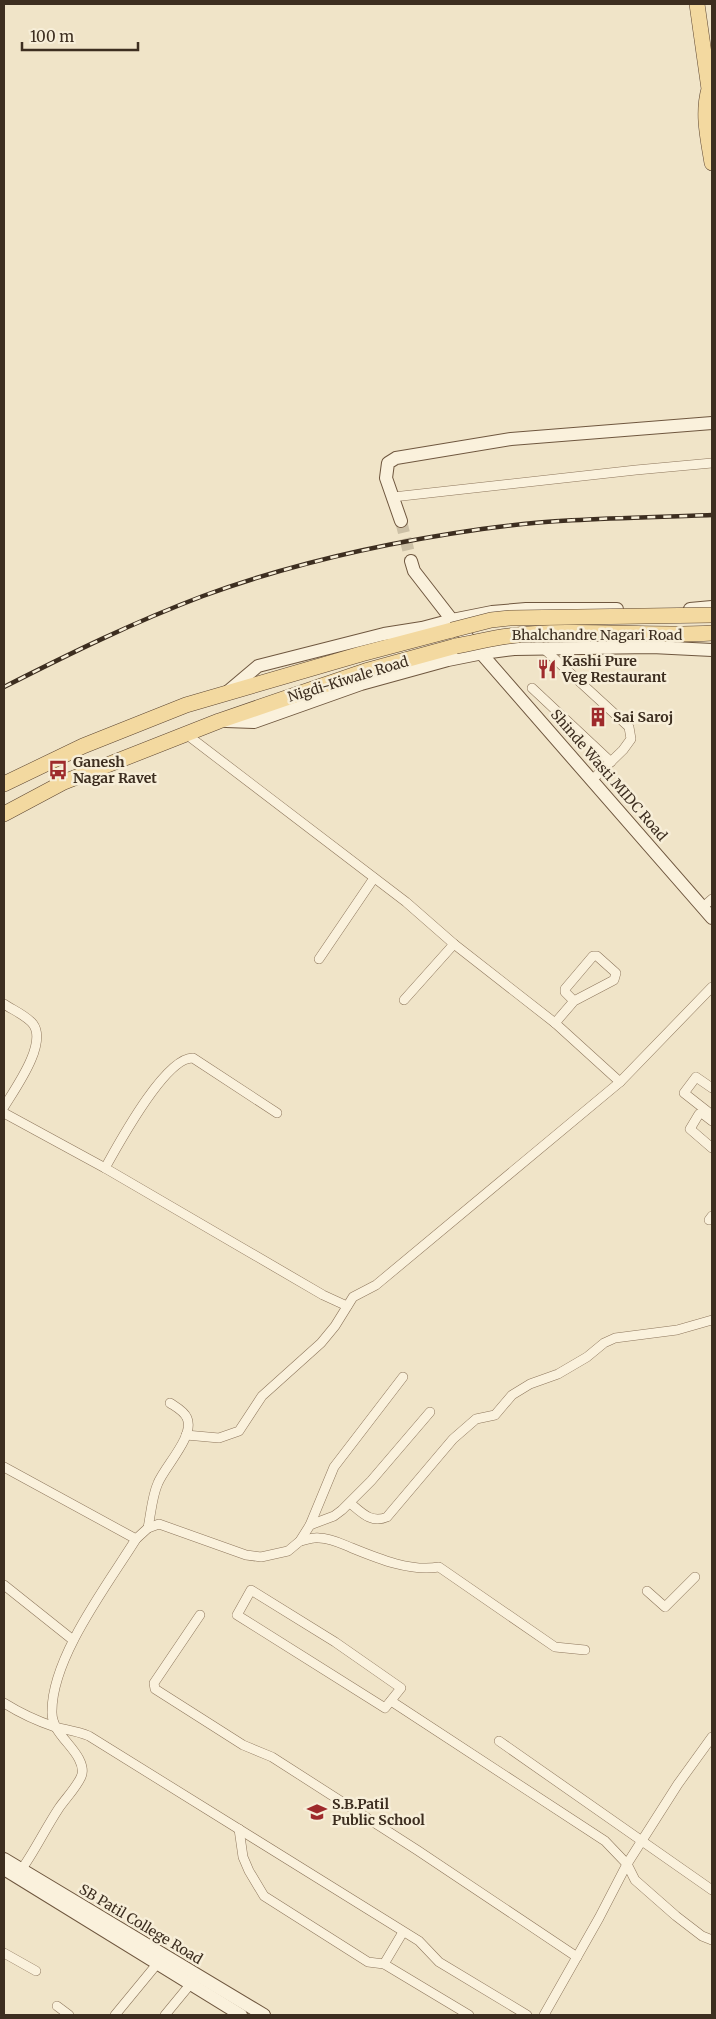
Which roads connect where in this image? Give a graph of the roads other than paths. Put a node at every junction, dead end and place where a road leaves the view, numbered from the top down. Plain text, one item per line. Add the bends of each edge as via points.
1 (697, 4) edge
2 (710, 89) junction
3 (712, 105) edge
4 (712, 163) edge
5 (712, 423) edge
6 (712, 463) edge
7 (393, 497) junction
8 (401, 520) tunnel mouth
9 (411, 561) tunnel mouth
10 (712, 607) edge
11 (712, 615) edge
12 (452, 620) junction
13 (712, 633) edge
14 (544, 648) junction
15 (712, 650) edge
16 (482, 653) junction
17 (532, 688) dead end
18 (221, 696) junction
19 (219, 721) junction
20 (186, 734) junction
21 (612, 762) junction
22 (593, 779) junction
23 (4, 784) edge
24 (4, 814) edge
25 (374, 878) junction
26 (708, 903) edge
27 (712, 918) edge
28 (454, 944) junction
29 (318, 959) dead end
30 (712, 987) edge
31 (404, 1000) dead end
32 (574, 1001) junction
33 (4, 1004) edge
34 (555, 1023) junction
35 (620, 1082) junction
36 (712, 1088) edge
37 (4, 1107) edge
38 (4, 1113) edge
39 (278, 1113) dead end
40 (712, 1115) edge
41 (712, 1121) edge
42 (712, 1148) edge
43 (106, 1168) junction
44 (347, 1306) junction
45 (712, 1320) edge
46 (403, 1377) dead end
47 (170, 1403) dead end
48 (430, 1412) dead end
49 (186, 1435) junction
50 (4, 1467) edge
51 (350, 1503) junction
52 (310, 1524) junction
53 (148, 1528) junction
54 (136, 1540) junction
55 (300, 1541) junction
56 (695, 1577) dead end
57 (4, 1585) edge
58 (647, 1592) dead end
59 (200, 1615) dead end
60 (73, 1640) junction
61 (585, 1650) dead end
62 (391, 1701) junction
63 (4, 1703) edge
64 (57, 1728) junction
65 (712, 1737) edge
66 (499, 1741) dead end
67 (709, 1750) edge
68 (239, 1829) junction
69 (642, 1842) junction
70 (627, 1864) junction
71 (9, 1869) edge
72 (712, 1890) edge
73 (403, 1932) junction
74 (712, 1940) edge
75 (4, 1953) edge
76 (577, 1957) junction
77 (157, 1964) junction
78 (384, 1964) junction
79 (36, 1971) dead end
80 (194, 1980) junction
81 (57, 2006) dead end
82 (68, 2015) edge
83 (115, 2015) edge
84 (164, 2015) edge
85 (241, 2015) edge
86 (264, 2015) edge
87 (469, 2015) edge
88 (527, 2015) edge
89 (544, 2015) edge

1 - 2 main road
2 - 3 main road
2 - 4 main road via 706,100 706,120
5 - 7 street via 511,439 396,458 388,463 386,470
6 - 7 street
7 - 8 street
9 - 12 street, Shinde Wasti MIDC Road via 414,571
10 - 12 street via 526,609
11 - 18 main road, Nigdi-Kiwale Road, bridge via 491,620
12 - 16 street, Shinde Wasti MIDC Road
12 - 18 street via 258,666
13 - 19 main road, Nigdi-Kiwale Road, bridge via 509,636 456,646 365,671
14 - 15 street, Bhalchandre Nagari Road
14 - 16 street, Bhalchandre Nagari Road
14 - 21 street via 629,727 630,739
16 - 19 street, Bhalchandre Nagari Road via 371,681 254,722
16 - 22 street, Shinde Wasti MIDC Road
17 - 21 street
18 - 23 main road, Nigdi-Kiwale Road via 186,705 83,746
19 - 20 main road, Nigdi-Kiwale Road
20 - 24 main road, Nigdi-Kiwale Road via 64,782
20 - 25 street
21 - 22 street
22 - 26 street, Shinde Wasti MIDC Road
25 - 28 street
25 - 29 street
26 - 27 street, Shinde Wasti MIDC Road
28 - 31 street
28 - 34 street
30 - 35 street
32 - 32 street via 614,980 616,973 597,956 593,956 565,989
32 - 34 street
33 - 37 street via 33,1024 36,1038 31,1062
34 - 35 street
35 - 44 street via 376,1284 352,1297
36 - 40 street via 696,1077 684,1093
38 - 43 street
39 - 43 street via 188,1057 168,1072 157,1086 134,1118
41 - 42 street via 699,1114 690,1129
43 - 44 street via 312,1289
44 - 49 street via 321,1343 262,1396 239,1431 219,1438
45 - 51 street via 677,1330 615,1338 558,1374 530,1384 512,1395 495,1415 476,1420 453,1439 387,1517 374,1520
46 - 52 street via 334,1467
47 - 49 street via 187,1418
48 - 51 street
49 - 53 street via 158,1480
50 - 54 street
51 - 52 street via 334,1516
52 - 55 street
53 - 54 street
53 - 55 street via 159,1524 171,1527 229,1550 261,1557 288,1551
54 - 60 street
55 - 61 street via 331,1540 409,1567 424,1570 439,1567 555,1647
56 - 58 street via 665,1607
57 - 60 street
59 - 76 street via 154,1683 155,1689 242,1745 272,1757
60 - 64 street via 61,1668 53,1700 51,1712
62 - 62 street via 401,1688 251,1590 237,1615 385,1708
62 - 70 street via 605,1841
63 - 64 street
64 - 68 street via 89,1736
64 - 71 street via 78,1757 83,1770 81,1778
65 - 67 street
66 - 69 street
67 - 69 street via 678,1784
68 - 73 street
68 - 78 street via 243,1857 264,1896 368,1962
69 - 70 street
69 - 72 street
70 - 74 street via 635,1880 702,1936
70 - 76 street
71 - 77 street, SB Patil College Road
71 - 80 street, SB Patil College Road
73 - 78 street
73 - 88 street via 419,1941 439,1962
75 - 79 street
76 - 89 street
77 - 80 street, SB Patil College Road
77 - 83 street
78 - 87 street
80 - 84 street
80 - 85 street, SB Patil College Road
80 - 86 street, SB Patil College Road
81 - 82 street

